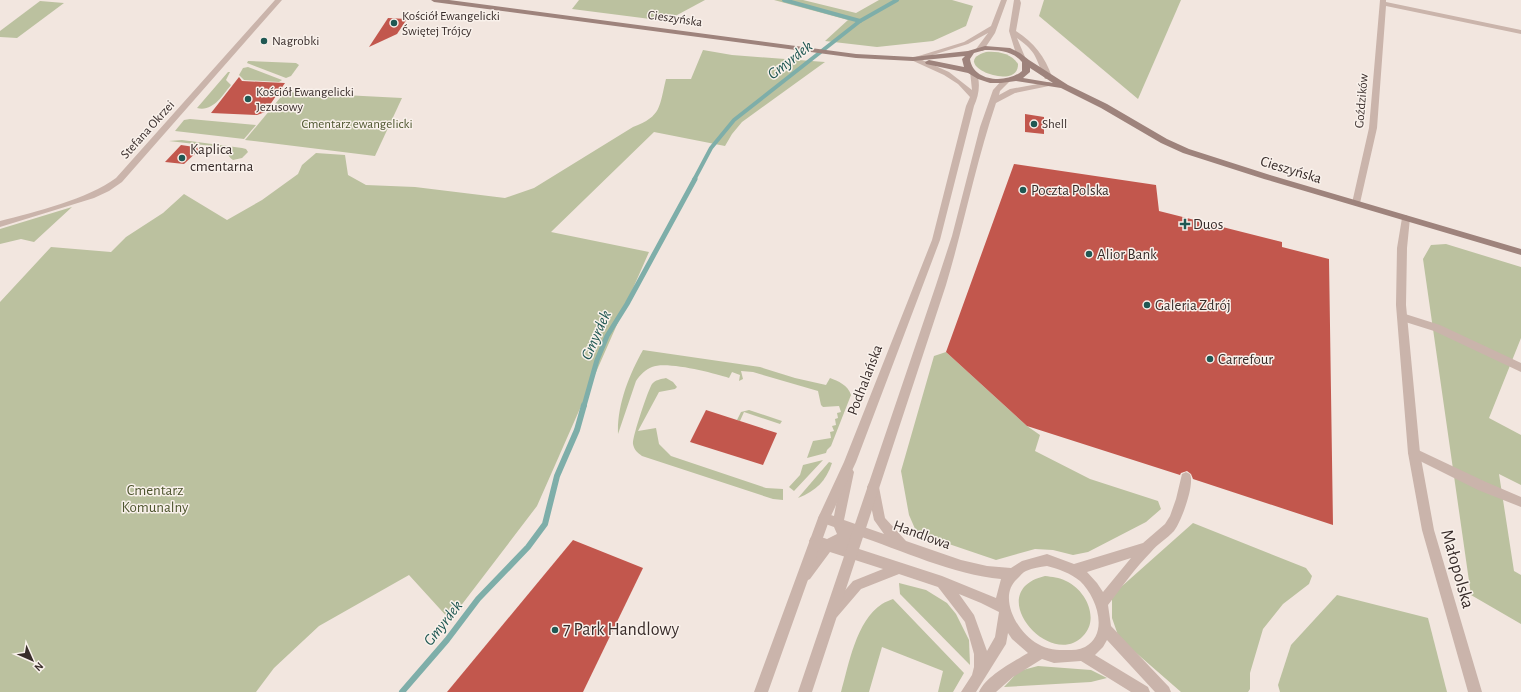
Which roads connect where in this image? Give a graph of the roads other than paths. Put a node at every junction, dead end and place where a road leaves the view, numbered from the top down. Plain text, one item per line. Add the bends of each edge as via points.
1 (279, 0) edge
2 (434, 0) edge
3 (1004, 0) edge
4 (1017, 0) edge
5 (1382, 2) edge
6 (994, 27) junction
7 (1013, 32) junction
8 (1521, 32) edge
9 (980, 49) junction
10 (970, 53) junction
11 (913, 59) junction
12 (1023, 59) junction
13 (971, 72) junction
14 (1017, 79) junction
15 (1048, 80) junction
16 (1006, 81) junction
17 (974, 97) junction
18 (994, 101) junction
19 (1356, 203) junction
20 (1406, 218) junction
21 (0, 224) edge
22 (1521, 252) edge
23 (1402, 317) junction
24 (1521, 368) edge
25 (1414, 453) junction
26 (850, 462) junction
27 (1186, 477) dead end
28 (873, 488) junction
29 (1521, 502) edge
30 (824, 518) junction
31 (838, 523) junction
32 (859, 529) junction
33 (844, 537) junction
34 (815, 541) junction
35 (828, 545) junction
36 (902, 546) junction
37 (1147, 547) junction
38 (852, 554) junction
39 (897, 568) junction
40 (1074, 570) junction
41 (1011, 574) junction
42 (801, 581) junction
43 (942, 582) junction
44 (1102, 602) junction
45 (1004, 612) junction
46 (829, 616) junction
47 (1104, 628) junction
48 (1040, 653) junction
49 (1083, 655) junction
50 (978, 678) junction
51 (761, 692) edge
52 (805, 692) edge
53 (968, 692) edge
54 (986, 692) edge
55 (1143, 692) edge
56 (1164, 692) edge
57 (1475, 692) edge

1 - 21 street, Stefana Okrzei via 119,180 90,196
2 - 11 main road, Cieszyńska via 844,55
3 - 6 street
4 - 7 street
5 - 8 street
5 - 19 street, Goździków via 1373,128
6 - 9 street
6 - 11 street via 966,42
7 - 12 street via 1015,44
7 - 15 street via 1040,55
9 - 10 main road, Cieszyńska
9 - 12 main road, Cieszyńska via 1002,48
10 - 11 main road, Cieszyńska
10 - 13 main road via 965,62
11 - 13 main road, Cieszyńska
11 - 17 street via 951,75
12 - 14 main road via 1026,72
12 - 15 main road, Cieszyńska
13 - 16 main road, Cieszyńska via 991,81
13 - 17 street, Podhalańska via 976,87
14 - 15 main road, Cieszyńska
14 - 16 main road, Cieszyńska
15 - 18 street via 1013,91
15 - 19 main road, Cieszyńska via 1104,106 1186,151
16 - 18 street via 997,90
17 - 26 street, Podhalańska via 936,240
18 - 28 street via 984,126 941,285
19 - 20 main road, Cieszyńska
20 - 22 main road, Cieszyńska
20 - 23 street, Małopolska via 1400,280
23 - 24 street via 1437,328
23 - 25 street, Małopolska
25 - 29 street
25 - 57 street, Małopolska via 1428,530
26 - 30 street, Podhalańska
26 - 31 street
27 - 37 street via 1175,519 1169,528
28 - 32 street
28 - 36 street via 880,520
30 - 31 street, Handlowa
30 - 34 street, Podhalańska
31 - 32 street, Handlowa
31 - 33 street
32 - 33 street
32 - 36 street, Handlowa
32 - 38 street
33 - 35 street
33 - 38 street
34 - 35 street
34 - 42 street, Podhalańska
35 - 38 street
35 - 42 street
36 - 41 street, Handlowa via 961,566
37 - 40 street
37 - 44 street
38 - 39 street
38 - 46 street
39 - 43 street
39 - 46 street via 857,585
40 - 41 street via 1047,560 1033,561
40 - 44 street via 1095,589
41 - 45 street via 1002,595
42 - 51 street, Podhalańska
43 - 45 street via 985,598
43 - 50 street via 970,619 981,654
44 - 47 street
45 - 48 street via 1018,637
45 - 50 street via 1001,638
46 - 52 street
47 - 49 street via 1097,644
47 - 56 street
48 - 49 street via 1054,658 1069,659
48 - 54 street via 1008,672
49 - 55 street
50 - 53 street

